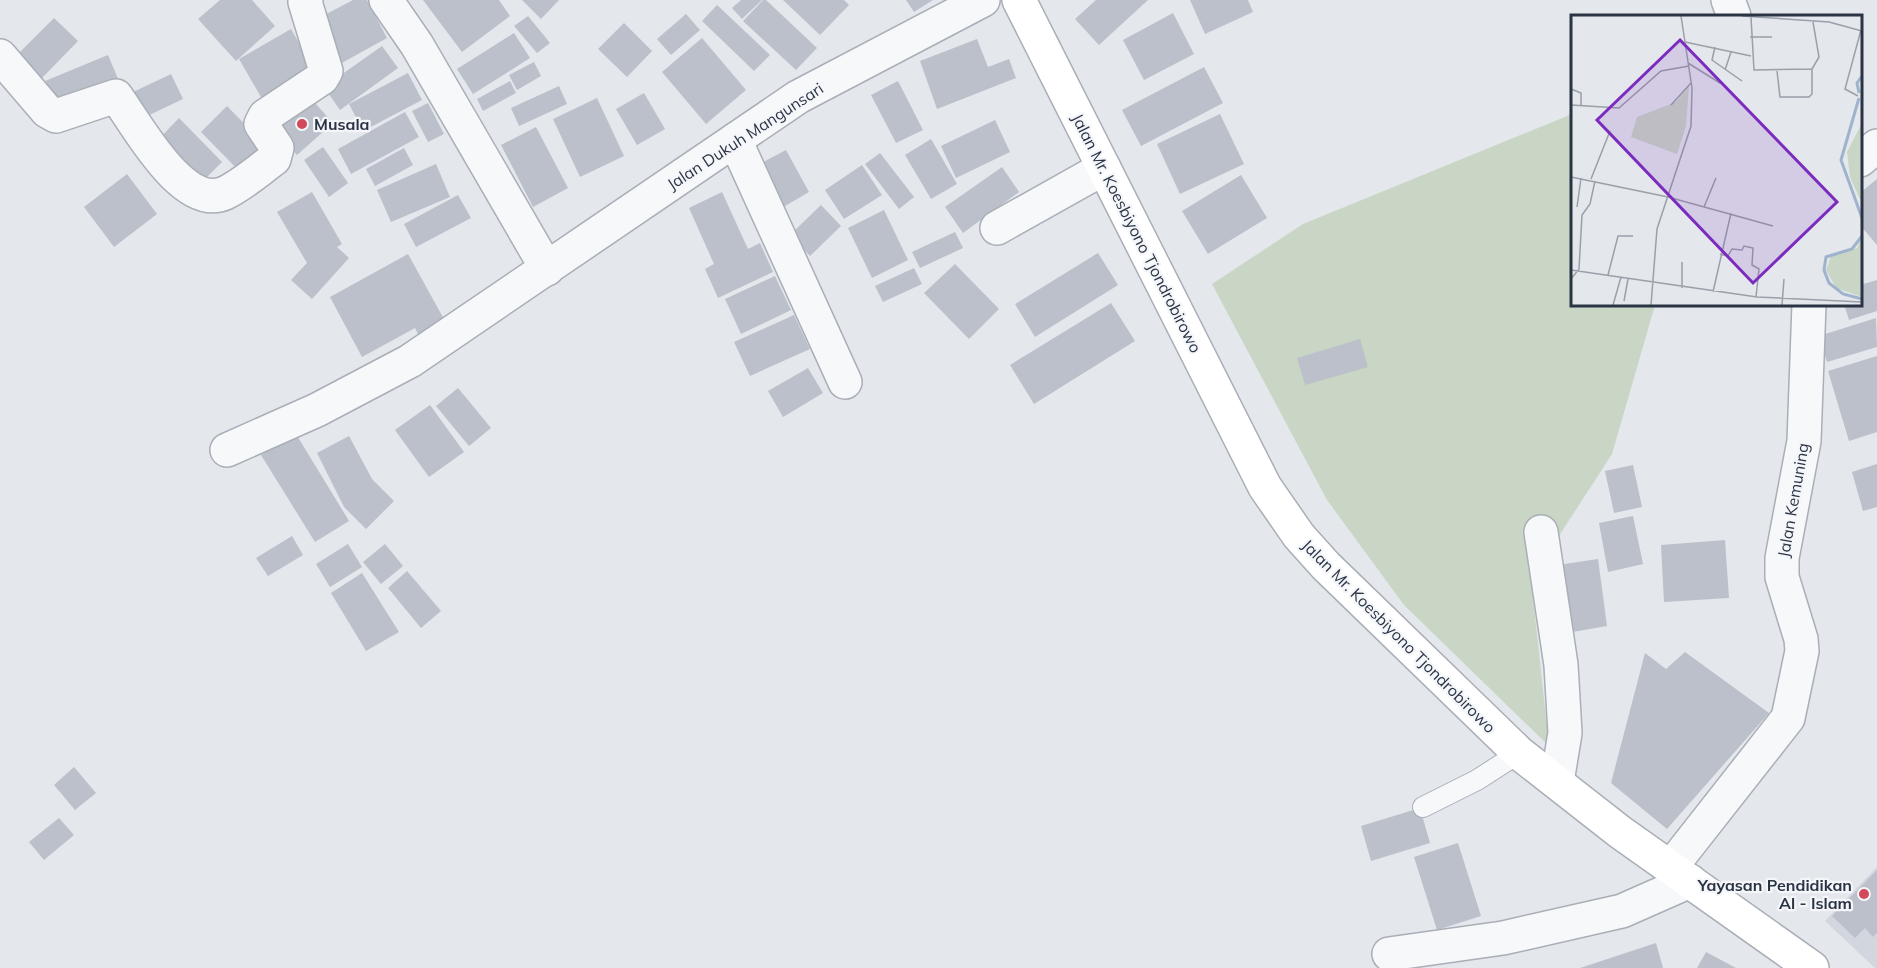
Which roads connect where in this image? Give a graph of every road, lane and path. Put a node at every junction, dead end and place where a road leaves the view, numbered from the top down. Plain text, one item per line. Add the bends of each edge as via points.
1 (306, 0) edge
2 (386, 0) edge
3 (983, 0) edge
4 (1019, 0) edge
5 (1728, 0) edge
6 (1734, 15) edge
7 (0, 56) edge
8 (735, 140) junction
9 (1877, 146) edge
10 (1862, 158) edge
11 (1104, 168) junction
12 (997, 228) dead end
13 (547, 269) junction
14 (1809, 306) edge
15 (845, 382) dead end
16 (227, 450) dead end
17 (1541, 532) dead end
18 (1519, 753) junction
19 (1557, 782) junction
20 (1424, 807) dead end
21 (1681, 874) junction
22 (1389, 954) dead end
23 (1812, 968) edge

1 - 7 street via 326,71 322,78 265,116 261,124 277,148 274,159 224,194 208,196 196,192 172,176 116,96 57,116 46,111
2 - 13 street via 417,45
3 - 8 street, Jalan Dukuh Mangunsari via 798,97
4 - 11 main road, Jalan Mr. Koesbiyono Tjondrobirowo
5 - 6 street
8 - 13 street, Jalan Dukuh Mangunsari
8 - 15 street
9 - 10 street
11 - 12 street
11 - 18 main road, Jalan Mr. Koesbiyono Tjondrobirowo via 1265,487 1299,536 1326,567
13 - 16 street, Jalan Dukuh Mangunsari via 410,361 317,410
14 - 21 street, Jalan Kemuning via 1804,441 1782,558 1782,577 1801,639 1801,666 1788,718
17 - 19 street via 1561,665 1565,733
18 - 19 main road, Jalan Mr. Koesbiyono Tjondrobirowo
18 - 20 lane via 1478,780
19 - 21 main road, Jalan Mr. Koesbiyono Tjondrobirowo
21 - 22 street via 1622,911 1503,938
21 - 23 main road, Jalan Mr. Koesbiyono Tjondrobirowo

